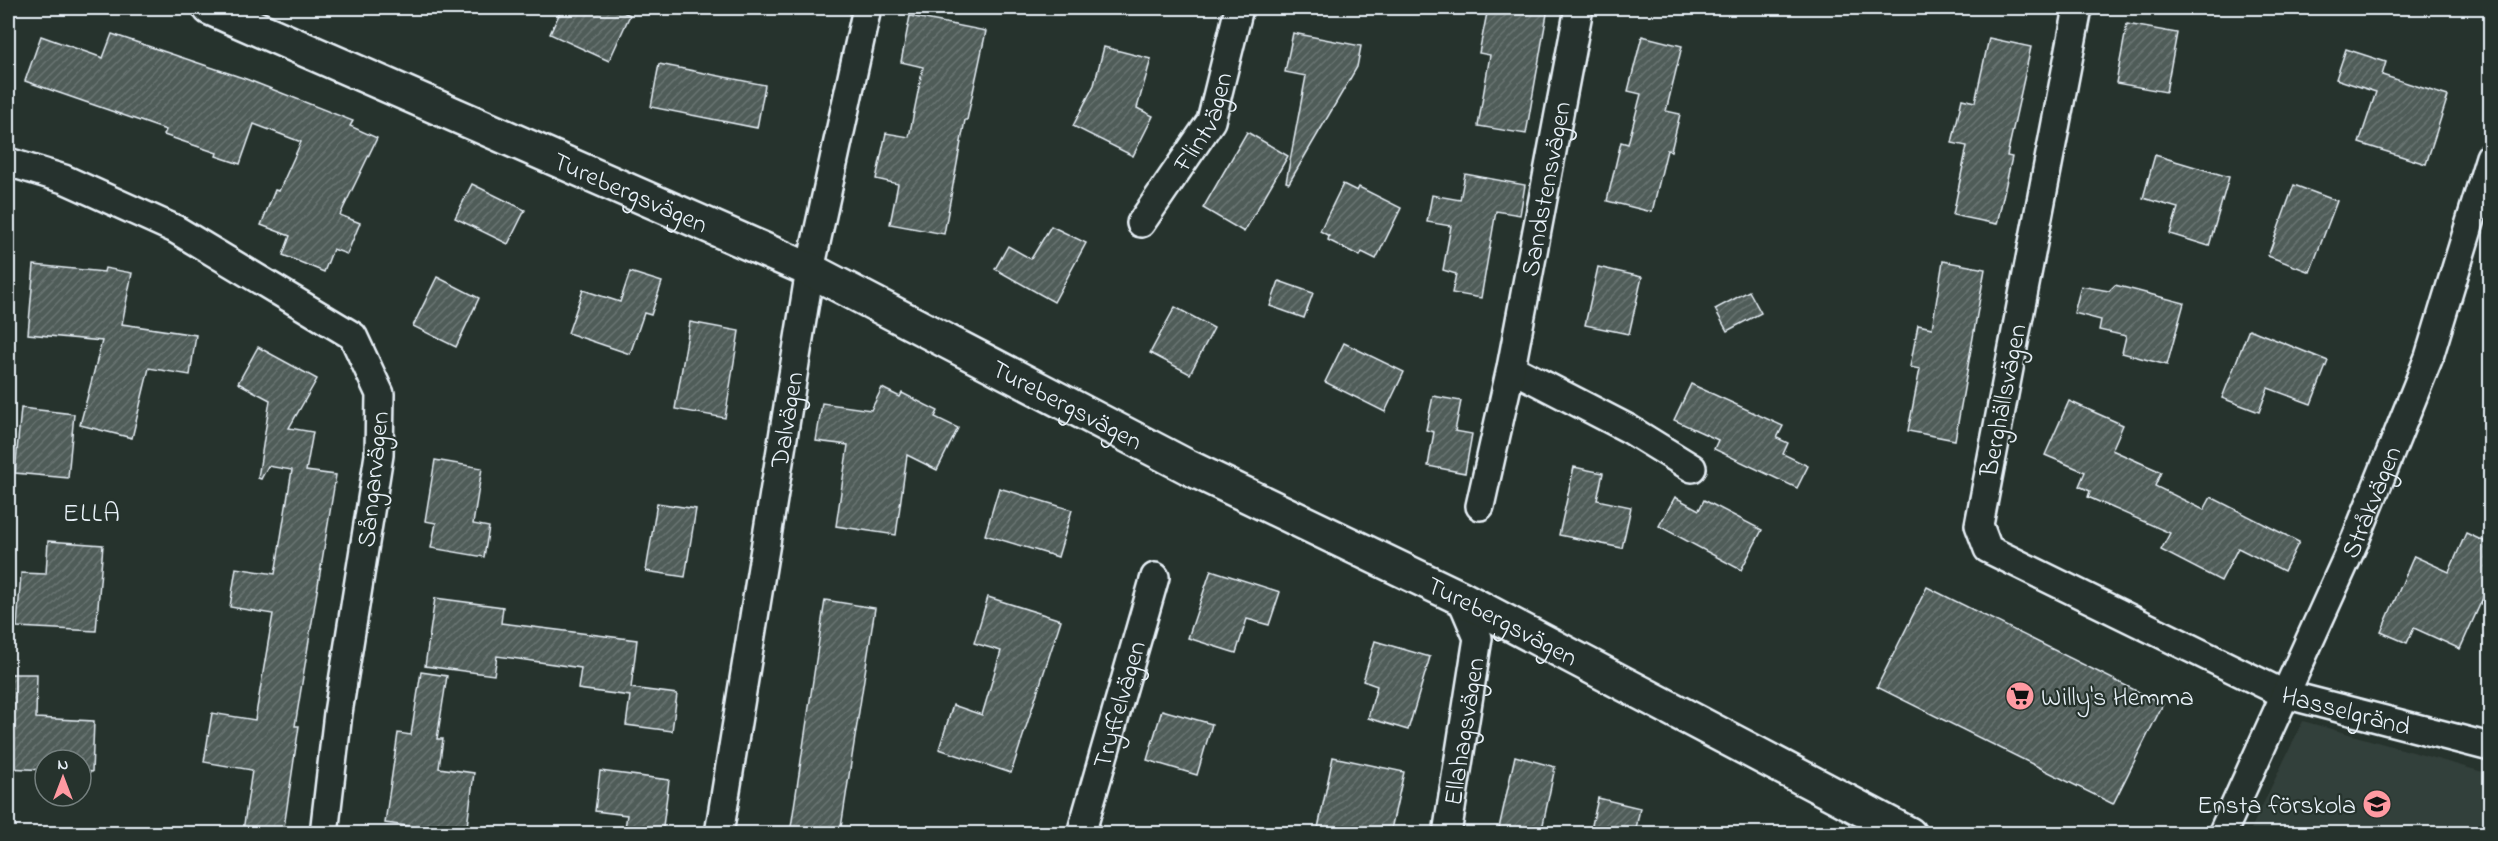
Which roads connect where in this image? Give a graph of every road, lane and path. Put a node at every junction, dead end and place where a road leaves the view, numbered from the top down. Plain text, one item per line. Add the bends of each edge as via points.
1 (210, 8) edge
2 (867, 8) edge
3 (1239, 8) edge
4 (1579, 8) edge
5 (2078, 8) edge
6 (2490, 158) edge
7 (8, 162) edge
8 (1141, 223) dead end
9 (810, 270) junction
10 (1511, 368) junction
11 (1692, 468) dead end
12 (1480, 506) dead end
13 (1155, 576) dead end
14 (1461, 598) junction
15 (2209, 657) joint
16 (2284, 694) junction
17 (2490, 747) edge
18 (324, 834) edge
19 (719, 834) edge
20 (1081, 834) edge
21 (1447, 834) edge
22 (1909, 834) edge
23 (2222, 834) edge

1 - 9 street, Turebergsvägen
2 - 9 street, Dalvägen
3 - 8 street, Flintvägen via 1211,122
4 - 10 street, Sandstensvägen
5 - 15 street, Berghällsvägen via 1979,525 1988,549
6 - 16 street, Stråkvägen via 2428,357 2356,538
7 - 18 street, Sångarvägen via 64,179 175,229 353,336 380,394 379,455 338,713
9 - 14 street, Turebergsvägen via 1188,467
9 - 19 street, Dalvägen
10 - 11 street via 1629,429
10 - 12 street, Sandstensvägen
13 - 20 street, Tryffelvägen
14 - 21 street, Ellahagsvägen via 1478,638
14 - 22 street, Turebergsvägen
15 - 16 street, Hasselgränd
16 - 17 street, Hasselgränd
16 - 23 street, Stråkvägen

